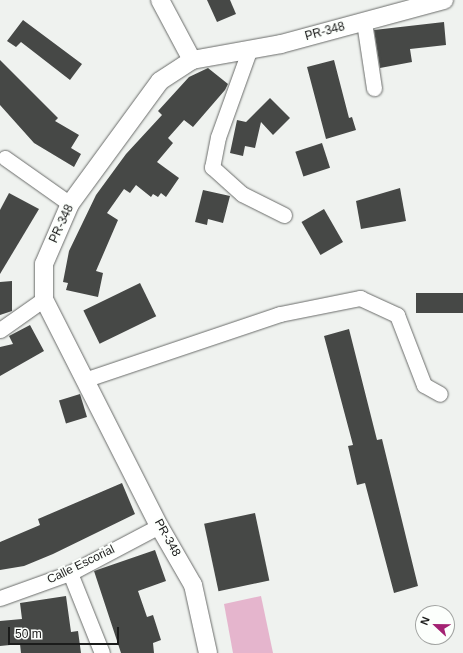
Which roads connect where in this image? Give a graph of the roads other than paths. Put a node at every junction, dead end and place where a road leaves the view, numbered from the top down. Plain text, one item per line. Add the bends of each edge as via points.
1 (160, 0) edge
2 (444, 0) edge
3 (364, 22) junction
4 (249, 51) junction
5 (192, 60) junction
6 (374, 88) dead end
7 (2, 157) edge
8 (70, 204) junction
9 (284, 215) dead end
10 (44, 299) junction
11 (0, 330) edge
12 (87, 379) junction
13 (440, 394) dead end
14 (159, 526) junction
15 (70, 573) junction
16 (0, 598) edge
17 (102, 653) edge
18 (208, 653) edge

1 - 5 street
2 - 3 street, PR-348 / PR-348
3 - 4 street, PR-348 / PR-348
3 - 6 street
4 - 5 street, PR-348 / PR-348
4 - 9 street via 218,137 212,167 242,194
5 - 8 street, PR-348 / PR-348 via 160,80
7 - 8 street
8 - 10 street, PR-348 / PR-348 via 44,264
10 - 11 street
10 - 12 street, PR-348 / PR-348
12 - 13 street via 280,314 360,298 397,315 424,385
12 - 14 street, PR-348 / PR-348
14 - 15 street, Calle Escorial
14 - 18 street, PR-348 / PR-348 via 193,585
15 - 16 street, Calle Escorial
15 - 17 street

